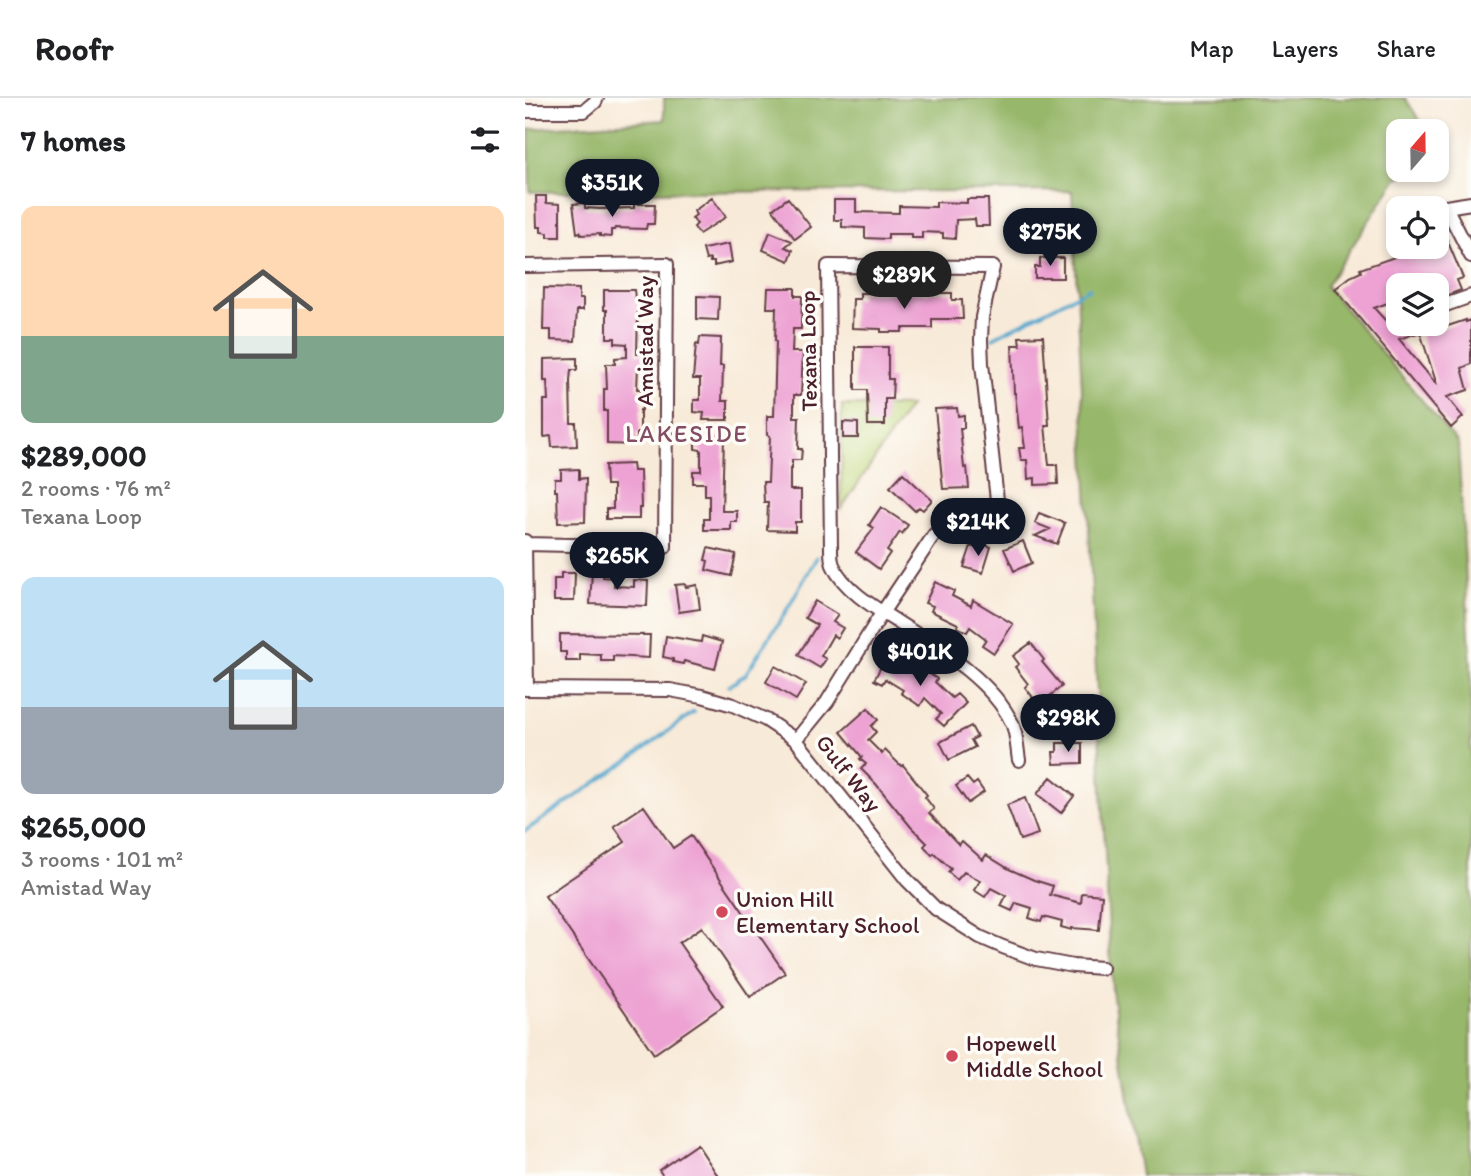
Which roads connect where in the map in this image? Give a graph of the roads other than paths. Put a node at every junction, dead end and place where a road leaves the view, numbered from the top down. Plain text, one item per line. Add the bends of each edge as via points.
1 (597, 98) edge
2 (525, 111) edge
3 (1471, 203) edge
4 (1471, 256) edge
5 (525, 266) edge
6 (1471, 296) edge
7 (1449, 303) edge
8 (525, 542) edge
9 (882, 613) junction
10 (526, 689) edge
11 (796, 740) junction
12 (1019, 760) dead end
13 (1102, 968) dead end

1 - 2 street via 584,111
3 - 4 street via 1445,207
5 - 8 street, Amistad Way via 667,264 664,547
6 - 7 street
8 - 10 street
9 - 9 street, Texana Loop via 855,593 832,564 828,266 993,267 981,340 997,509 970,509 942,526
9 - 11 street via 827,702
9 - 12 street via 967,671 995,697 1013,725
10 - 11 street, Gulf Way via 670,690 733,705
11 - 13 street, Gulf Way via 907,880 936,909 980,937 1036,959

